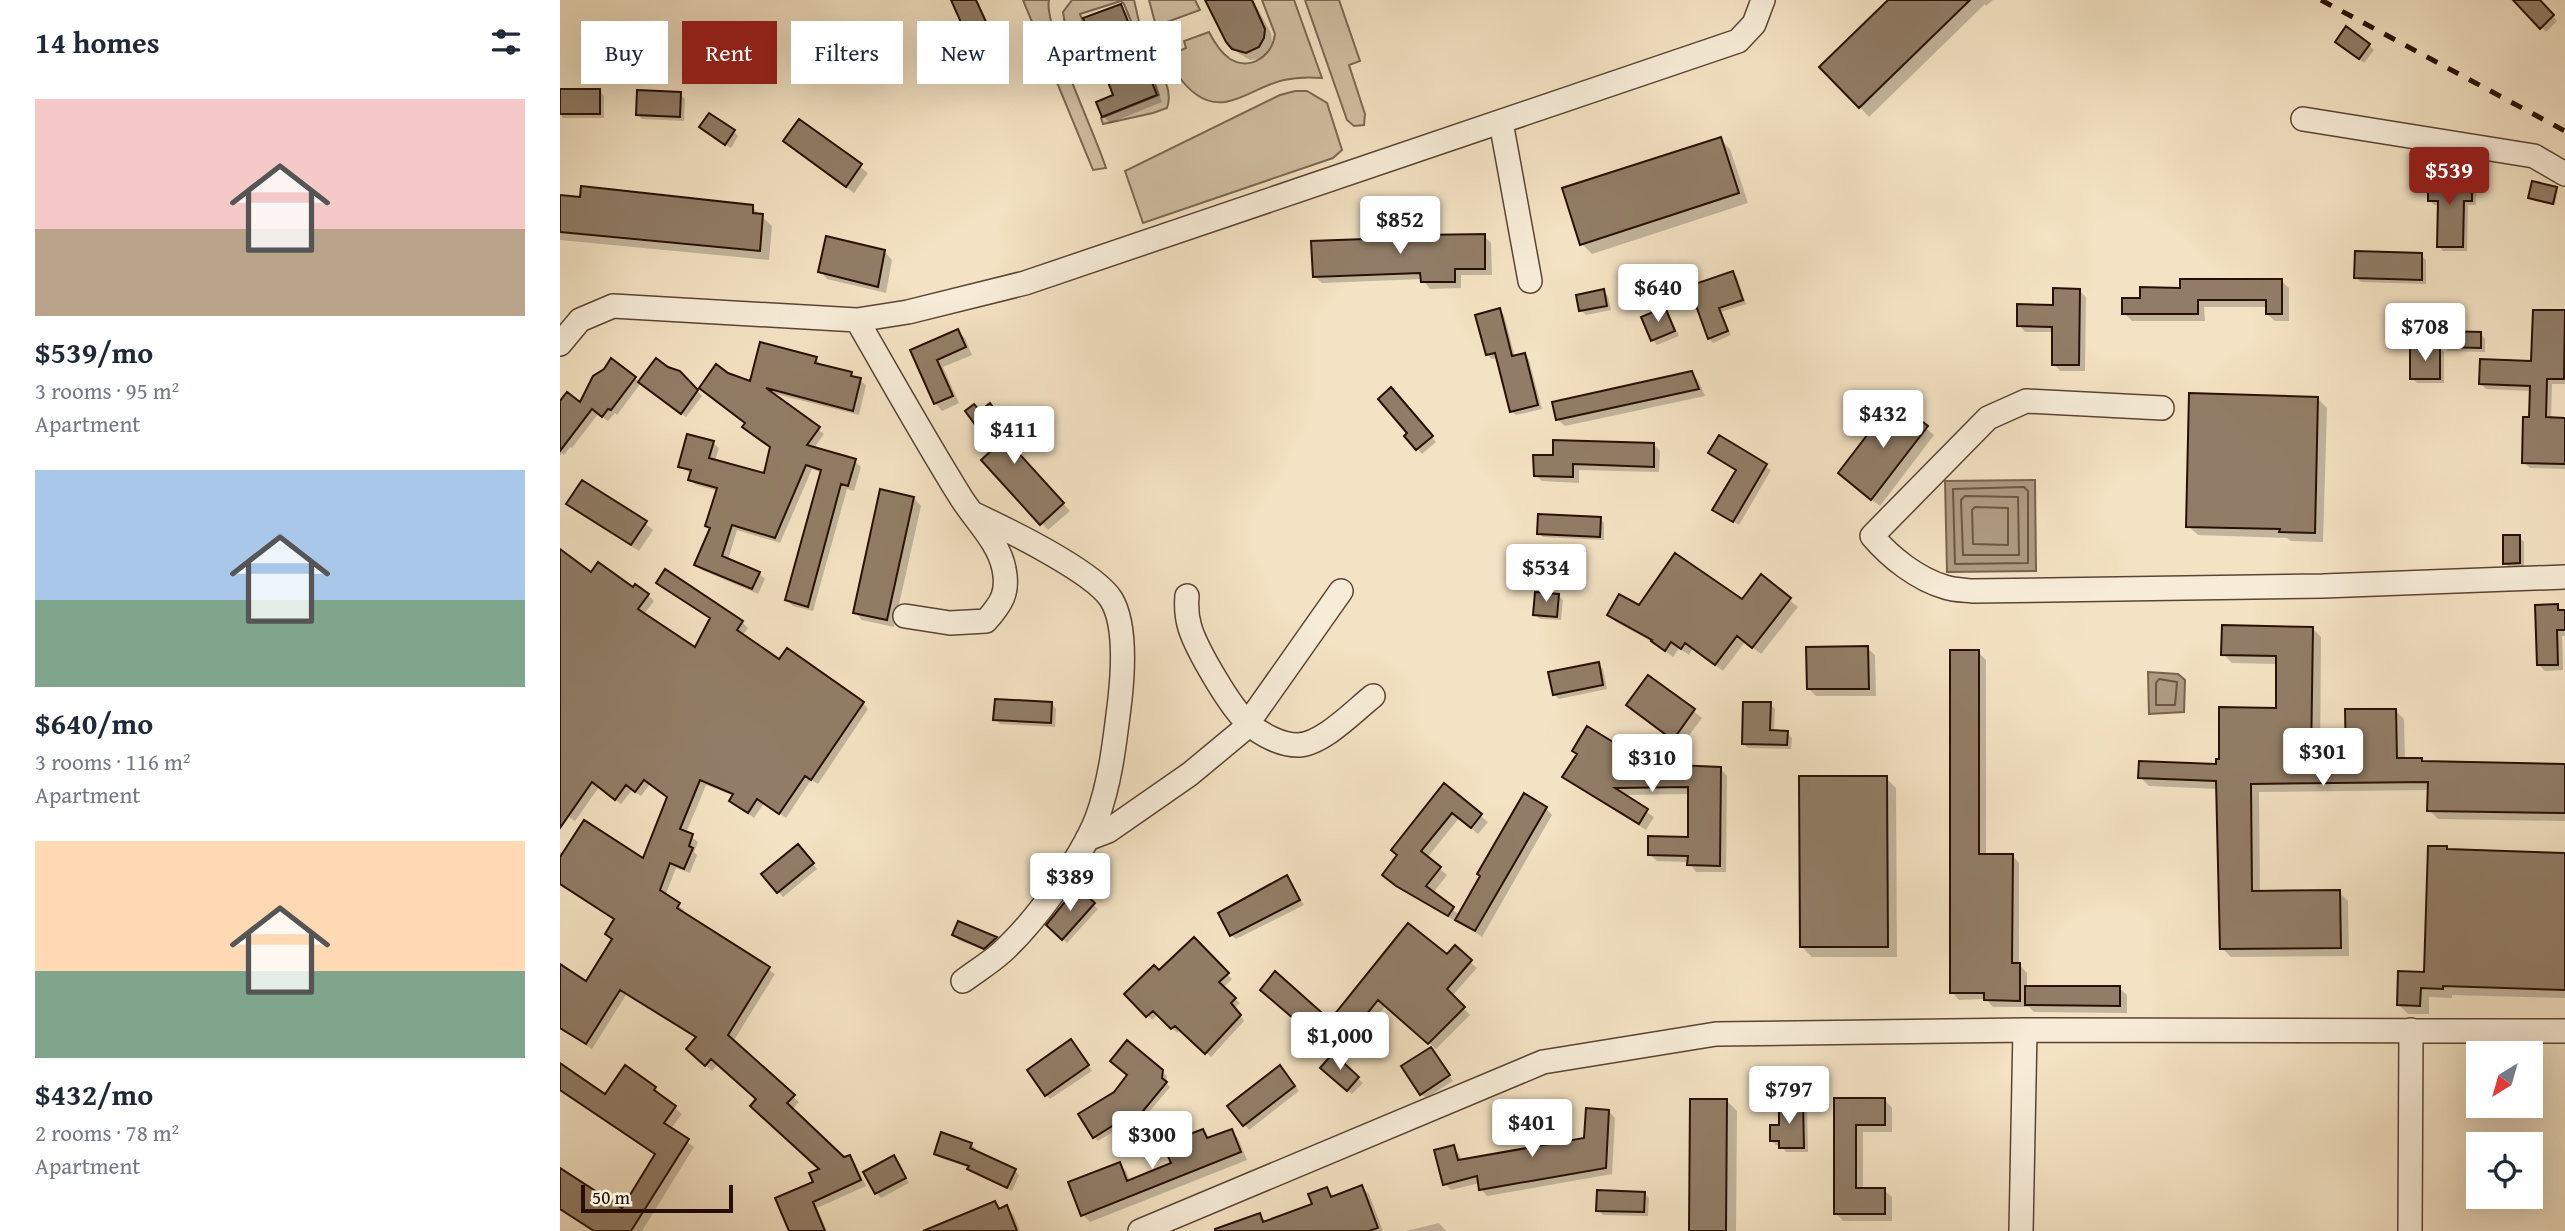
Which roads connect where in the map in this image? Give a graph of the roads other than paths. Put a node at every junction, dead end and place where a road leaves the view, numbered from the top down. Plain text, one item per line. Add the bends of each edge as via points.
1 (1763, 0) edge
2 (2303, 119) dead end
3 (1501, 121) junction
4 (2565, 174) edge
5 (1530, 281) dead end
6 (856, 320) junction
7 (560, 344) edge
8 (2162, 408) dead end
9 (972, 513) junction
10 (2565, 577) edge
11 (1341, 591) dead end
12 (1188, 596) dead end
13 (905, 615) dead end
14 (1373, 696) dead end
15 (1248, 723) junction
16 (1087, 839) junction
17 (963, 981) dead end
18 (2025, 1030) junction
19 (2411, 1030) junction
20 (2565, 1031) edge
21 (1140, 1231) edge
22 (2021, 1231) edge
23 (2410, 1231) edge

1 - 3 street via 1754,24 1738,41
2 - 4 street via 2534,156
3 - 5 street
3 - 6 street via 1025,283
6 - 7 street via 613,306 580,320
6 - 9 street
8 - 10 street via 2026,401 1988,418 1872,536 1886,553 1924,578 1973,591
9 - 13 street via 1004,566 1007,589 1002,603 986,621 950,624
9 - 16 street via 1100,586 1118,617 1122,674 1114,752
11 - 15 street
12 - 15 street via 1190,629 1218,682
14 - 15 street via 1318,740 1297,745 1274,740
15 - 16 street via 1190,774 1108,831
16 - 17 street via 1025,927 1002,953
18 - 19 street
18 - 21 street via 1716,1034 1543,1062
18 - 22 street
19 - 20 street
19 - 23 street

